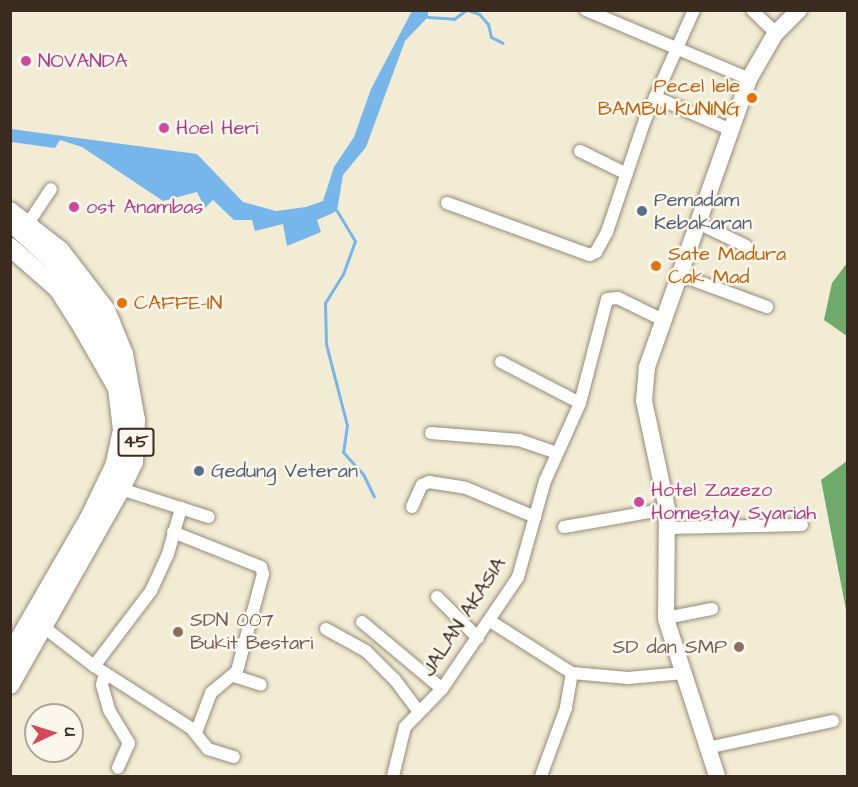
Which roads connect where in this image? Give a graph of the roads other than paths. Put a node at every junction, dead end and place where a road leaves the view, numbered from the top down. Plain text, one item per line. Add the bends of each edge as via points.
1 (586, 10) edge
2 (694, 10) edge
3 (752, 10) edge
4 (799, 10) edge
5 (776, 33) junction
6 (675, 47) junction
7 (749, 79) junction
8 (655, 97) junction
9 (729, 129) junction
10 (580, 151) dead end
11 (627, 174) junction
12 (51, 189) dead end
13 (447, 203) dead end
14 (10, 211) edge
15 (696, 222) junction
16 (16, 226) edge
17 (746, 246) dead end
18 (10, 247) edge
19 (677, 274) junction
20 (767, 307) dead end
21 (661, 319) junction
22 (501, 362) dead end
23 (123, 384) junction
24 (580, 403) junction
25 (431, 433) dead end
26 (556, 453) junction
27 (121, 489) junction
28 (412, 507) dead end
29 (181, 508) junction
30 (667, 509) junction
31 (209, 517) dead end
32 (535, 517) junction
33 (802, 525) dead end
34 (564, 527) dead end
35 (668, 528) junction
36 (173, 532) junction
37 (80, 550) junction
38 (437, 597) dead end
39 (712, 609) dead end
40 (666, 618) junction
41 (490, 621) junction
42 (362, 622) dead end
43 (45, 628) junction
44 (326, 629) dead end
45 (478, 638) junction
46 (10, 655) edge
47 (100, 669) junction
48 (572, 673) junction
49 (684, 673) junction
50 (234, 675) junction
51 (10, 685) edge
52 (261, 685) dead end
53 (442, 689) junction
54 (418, 711) junction
55 (833, 721) dead end
56 (196, 733) junction
57 (707, 748) junction
58 (234, 758) dead end
59 (118, 768) dead end
60 (393, 777) edge
61 (541, 777) edge
62 (717, 777) edge

1 - 6 street
2 - 6 street
3 - 5 street
4 - 5 main road
5 - 7 main road
6 - 7 street
6 - 8 street
7 - 9 main road
8 - 9 street
8 - 11 street
9 - 15 main road
10 - 11 street
11 - 13 street via 607,232 593,254
12 - 16 street
14 - 16 highway, 45
15 - 17 street
15 - 19 main road
16 - 23 highway, 45 via 60,250 94,291 115,330
18 - 23 highway, 45 via 58,289
19 - 20 street
19 - 21 main road
21 - 24 street, JALAN AKASIA via 618,298 607,299
21 - 30 main road via 646,367 644,401
22 - 24 street
23 - 27 highway, 45 via 135,406 136,450
23 - 37 highway, 45 via 120,447
24 - 26 street, JALAN AKASIA
25 - 26 street via 519,440
26 - 32 street, JALAN AKASIA
27 - 29 street
27 - 37 highway, 45
28 - 32 street via 422,485 429,482 466,488
29 - 31 street
29 - 36 street
30 - 34 street
30 - 35 main road
32 - 41 street, JALAN AKASIA via 518,577
33 - 35 street
35 - 40 main road
36 - 47 street via 151,591
36 - 50 street via 263,571
37 - 43 highway, 45
37 - 46 highway, 45
38 - 45 street
39 - 40 street
40 - 49 main road
41 - 45 street, JALAN AKASIA
41 - 48 street
42 - 53 street
43 - 47 street
43 - 51 highway, 45
44 - 54 street via 366,651
45 - 53 street, JALAN AKASIA
47 - 56 street
47 - 59 street via 111,717 129,743
48 - 49 street via 628,678
48 - 61 street via 566,708
49 - 57 main road
50 - 52 street
50 - 56 street via 212,693
53 - 54 street, JALAN AKASIA
54 - 60 street, JALAN AKASIA via 402,735
55 - 57 street
56 - 58 street via 208,749
57 - 62 main road

